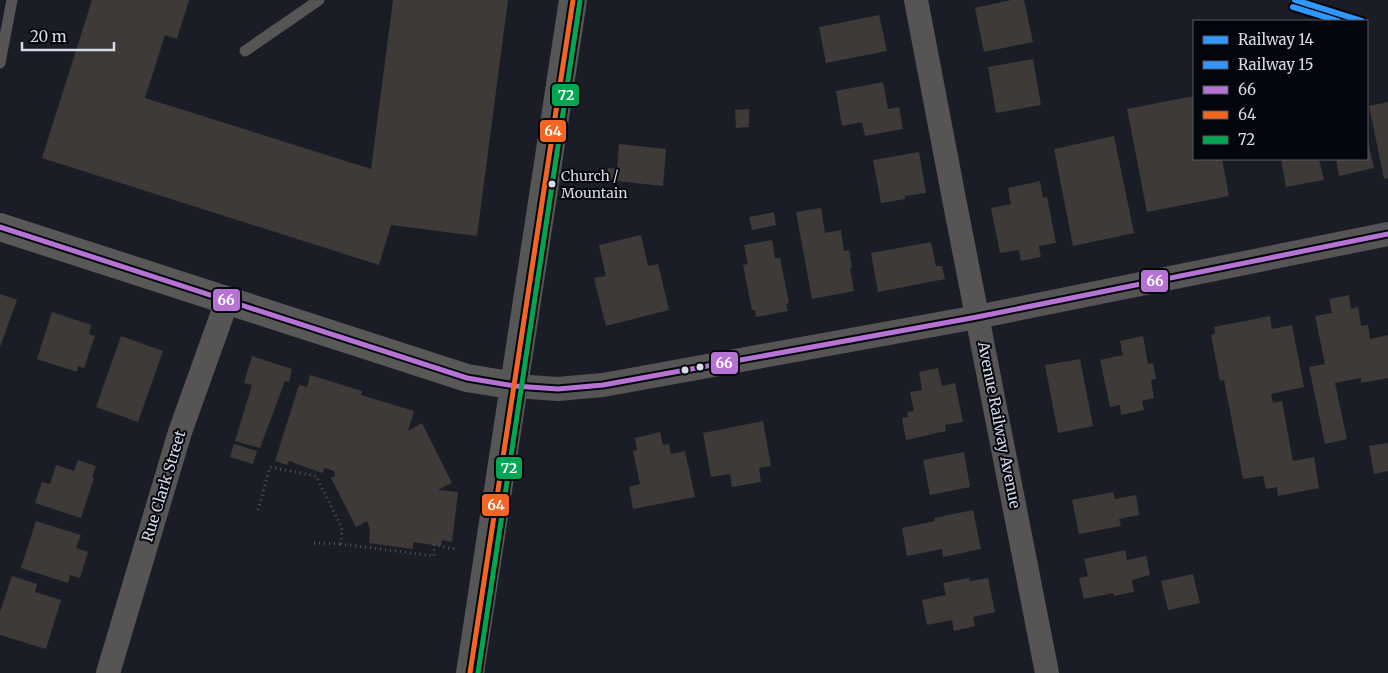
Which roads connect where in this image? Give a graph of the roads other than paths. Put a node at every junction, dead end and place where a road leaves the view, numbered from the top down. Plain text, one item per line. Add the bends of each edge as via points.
1 (12, 0) edge
2 (319, 0) edge
3 (573, 0) edge
4 (916, 0) edge
5 (246, 51) dead end
6 (0, 62) edge
7 (0, 227) edge
8 (1388, 234) edge
9 (227, 301) junction
10 (977, 317) junction
11 (514, 386) junction
12 (108, 673) edge
13 (470, 673) edge
14 (1048, 673) edge

1 - 6 lane
2 - 5 lane
3 - 11 main road
4 - 10 street, Avenue Railway Avenue
7 - 9 street
8 - 10 street
9 - 11 street via 467,378
9 - 12 street, Rue Clark Street via 180,432
10 - 11 street via 603,386 558,390
10 - 14 street, Avenue Railway Avenue
11 - 13 main road

